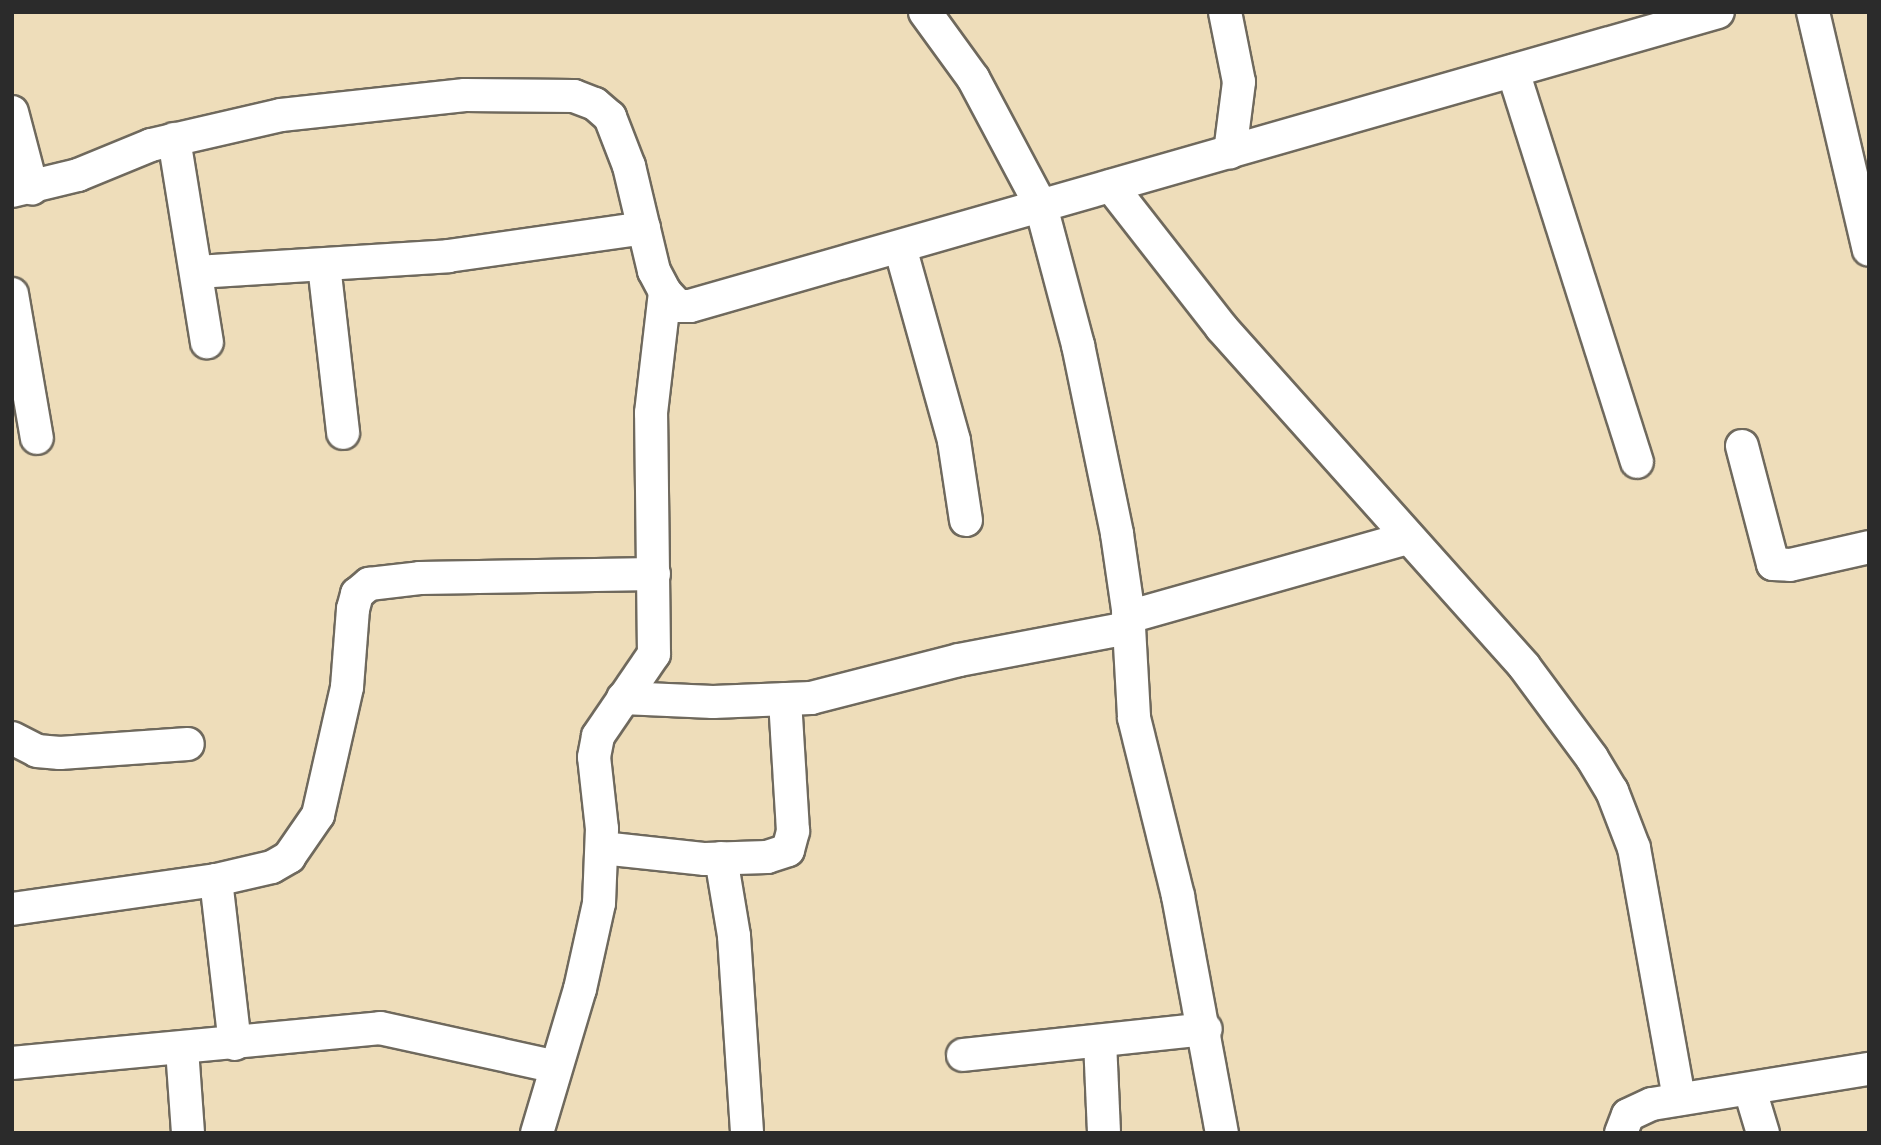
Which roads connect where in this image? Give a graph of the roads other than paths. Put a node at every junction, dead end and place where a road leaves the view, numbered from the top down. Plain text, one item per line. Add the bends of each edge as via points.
1 (925, 12) edge
2 (1225, 12) edge
3 (1718, 12) edge
4 (1813, 12) edge
5 (1513, 71) junction
6 (12, 112) edge
7 (173, 139) junction
8 (1230, 152) junction
9 (1111, 186) junction
10 (22, 189) edge
11 (1041, 206) junction
12 (643, 228) junction
13 (900, 247) junction
14 (1869, 250) edge
15 (324, 265) junction
16 (197, 272) junction
17 (665, 292) junction
18 (12, 294) edge
19 (207, 342) dead end
20 (343, 433) dead end
21 (37, 438) dead end
22 (1742, 446) dead end
23 (1637, 462) dead end
24 (965, 520) dead end
25 (1407, 538) junction
26 (1869, 547) edge
27 (654, 574) junction
28 (1128, 623) junction
29 (623, 698) junction
30 (785, 699) junction
31 (12, 738) edge
32 (188, 744) dead end
33 (602, 848) junction
34 (721, 858) junction
35 (216, 880) junction
36 (12, 909) edge
37 (1206, 1029) junction
38 (1100, 1041) junction
39 (234, 1044) junction
40 (182, 1049) junction
41 (963, 1055) dead end
42 (12, 1063) edge
43 (554, 1066) junction
44 (1869, 1069) edge
45 (1750, 1090) junction
46 (1679, 1099) junction
47 (188, 1133) edge
48 (537, 1133) edge
49 (747, 1133) edge
50 (1104, 1133) edge
51 (1222, 1133) edge
52 (1621, 1133) edge
53 (1763, 1133) edge

1 - 11 street via 973,78
2 - 8 street via 1240,82
3 - 5 street
4 - 14 street
5 - 8 street
5 - 23 street
6 - 10 street
7 - 10 street
7 - 12 street via 281,115 421,99 573,96 595,104 610,117 621,141
7 - 16 street
8 - 9 street
9 - 11 street
9 - 25 street via 1221,327
11 - 13 street
11 - 28 street via 1097,434
12 - 15 street via 448,256
12 - 17 street
13 - 17 street via 690,306 678,306
13 - 24 street via 954,441
15 - 16 street
15 - 20 street
16 - 19 street
17 - 27 street via 651,413
18 - 21 street
22 - 26 street via 1773,564 1790,565
25 - 28 street
25 - 46 street via 1551,699 1612,791 1642,881
27 - 29 street via 654,653
27 - 35 street via 420,578 369,584 357,594 353,608 347,687 317,815 289,857 272,867
28 - 30 street via 959,660 862,688
28 - 37 street via 1134,719 1162,822
29 - 30 street
29 - 33 street via 598,736 594,757
30 - 34 street via 791,843 779,855
31 - 32 street via 37,751 60,753
33 - 34 street
33 - 43 street via 592,942
34 - 49 street via 734,936
35 - 36 street
35 - 39 street
37 - 38 street
37 - 51 street
38 - 41 street
38 - 50 street
39 - 40 street
39 - 43 street via 380,1028
40 - 42 street
40 - 47 street
43 - 48 street
44 - 45 street
45 - 46 street
45 - 53 street
46 - 52 street via 1639,1108 1628,1115

